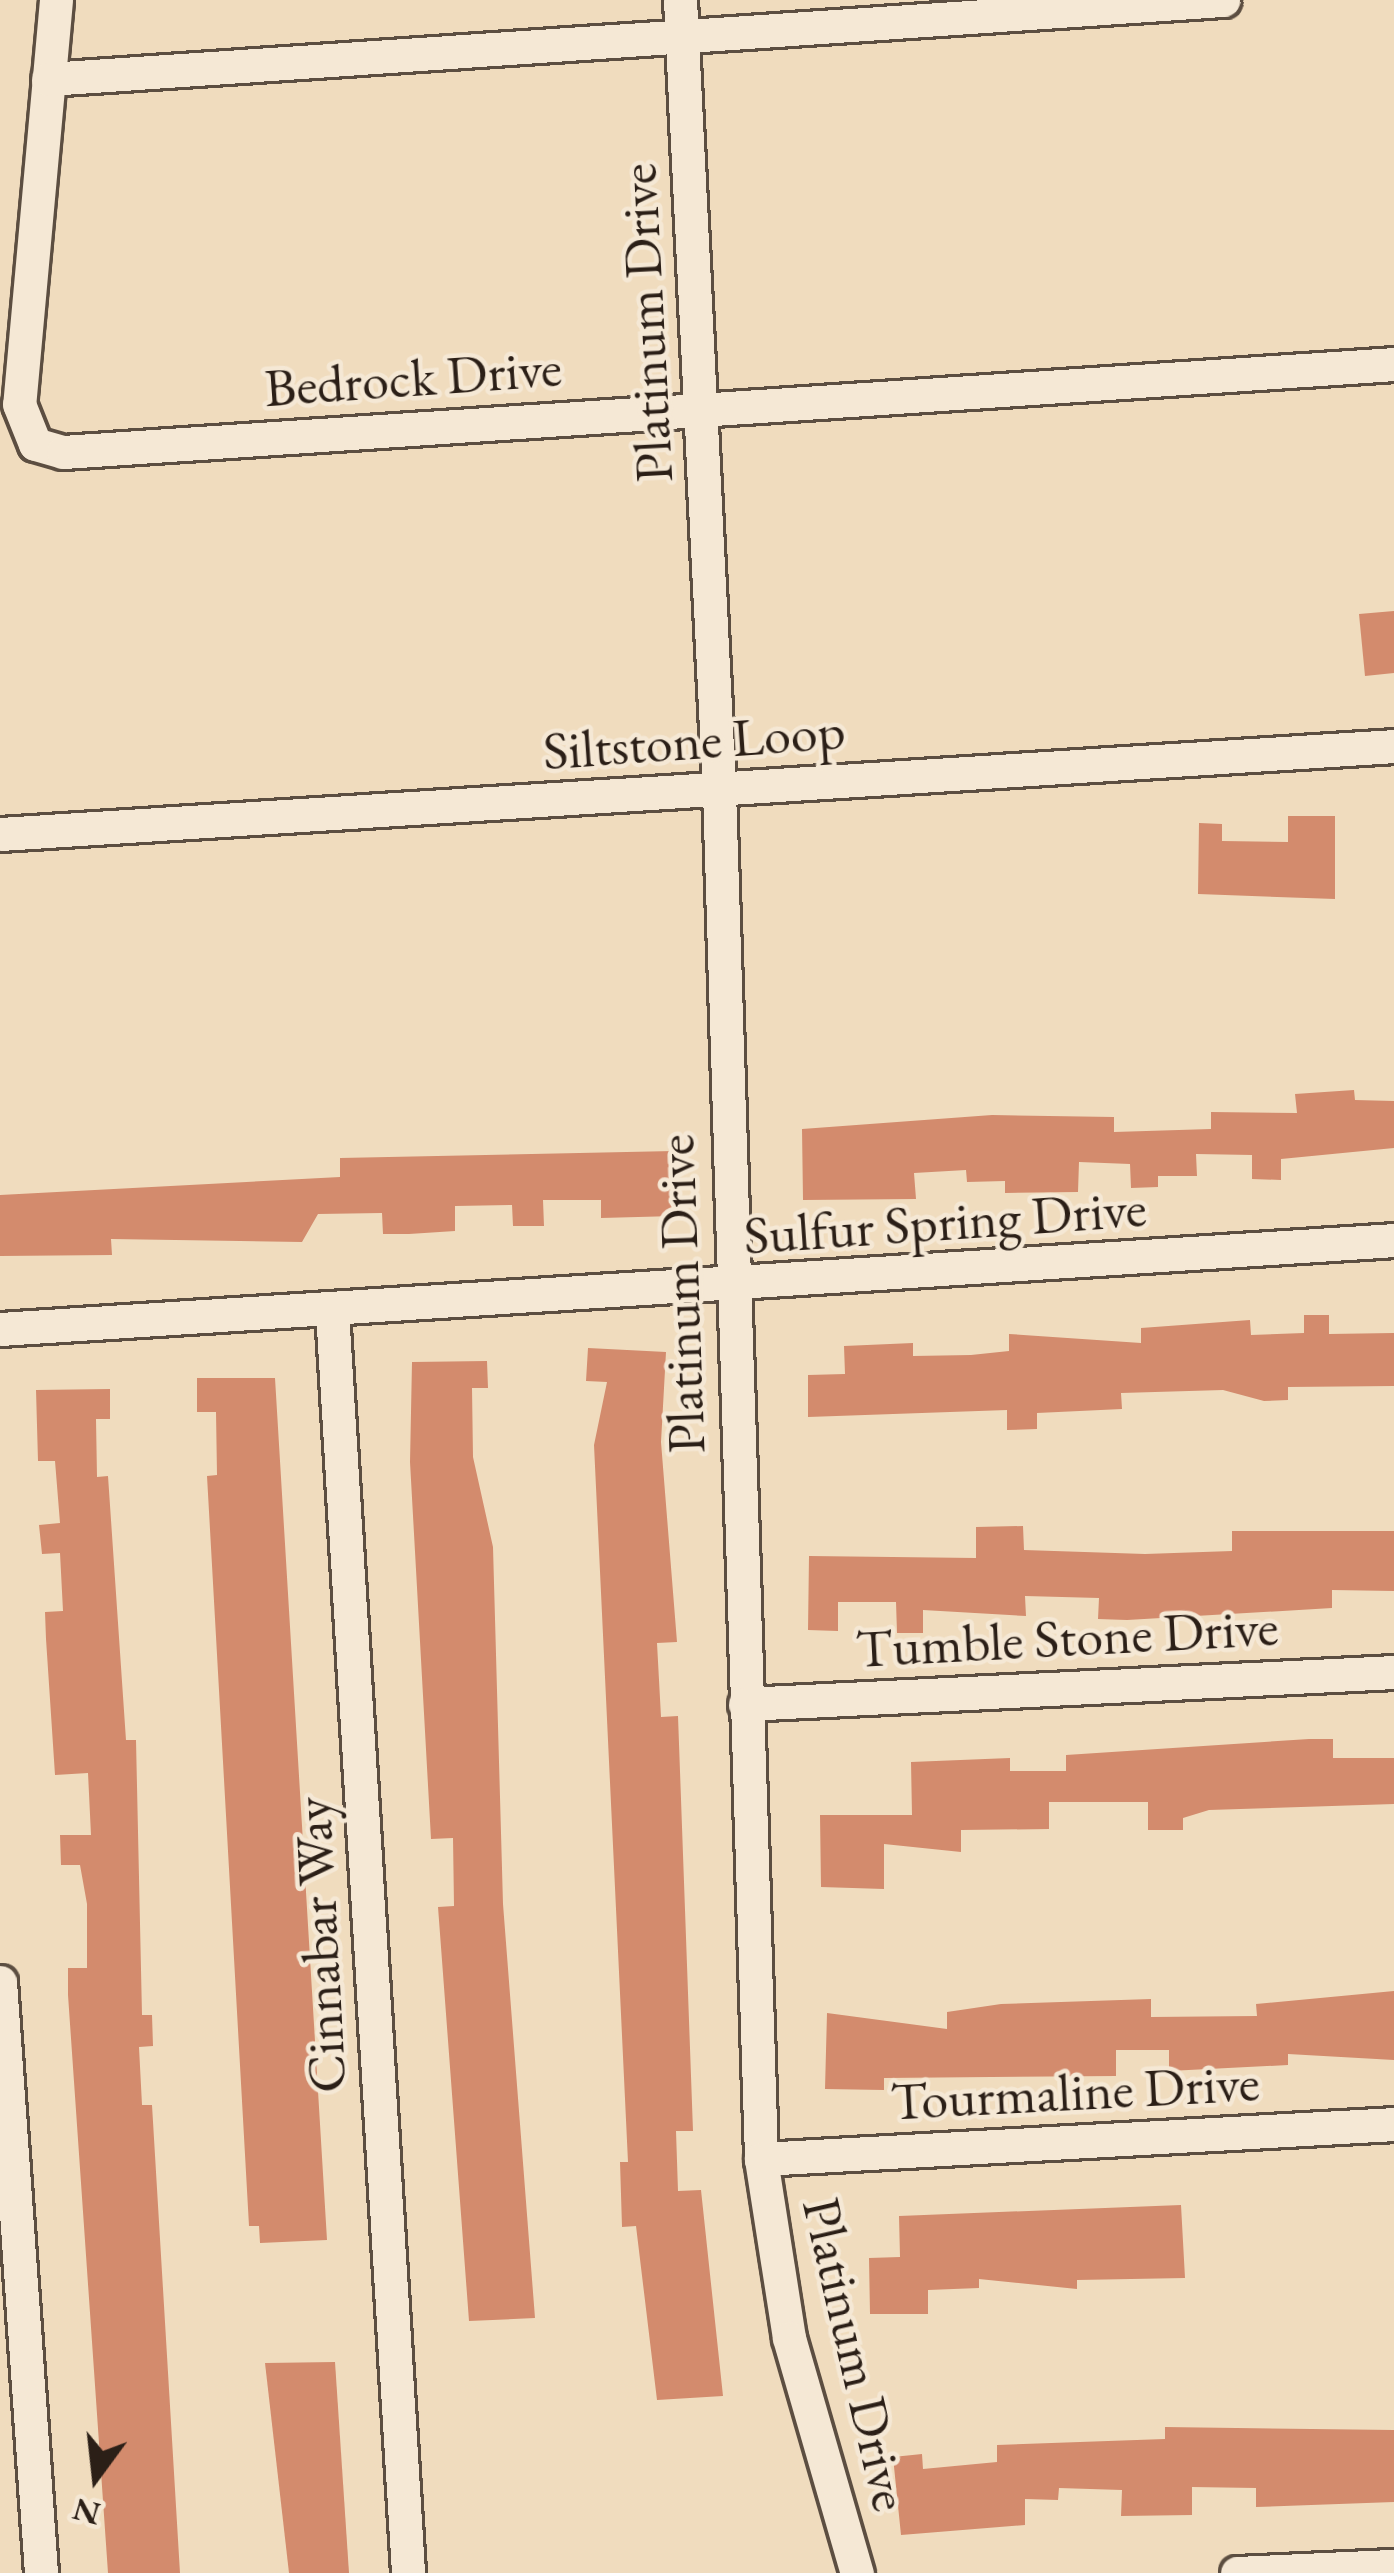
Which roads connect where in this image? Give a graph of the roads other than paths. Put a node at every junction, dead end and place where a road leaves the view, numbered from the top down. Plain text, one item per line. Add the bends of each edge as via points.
1 (56, 0) edge
2 (1223, 0) edge
3 (681, 16) edge
4 (48, 79) junction
5 (1394, 364) edge
6 (701, 408) junction
7 (1394, 746) edge
8 (718, 790) junction
9 (0, 834) edge
10 (1394, 1240) edge
11 (729, 1287) junction
12 (332, 1311) junction
13 (0, 1329) edge
14 (1394, 1672) edge
15 (746, 1704) junction
16 (0, 1982) edge
17 (1394, 2124) edge
18 (761, 2159) junction
19 (1394, 2566) edge
20 (41, 2573) edge
21 (408, 2573) edge
22 (857, 2573) edge
23 (1237, 2573) edge

1 - 4 street, Bedrock Drive
2 - 3 street
3 - 4 street
3 - 6 street, Platinum Drive
4 - 6 street, Bedrock Drive via 19,404 34,444 63,452
5 - 6 street, Bedrock Drive
6 - 8 street, Platinum Drive
7 - 8 street, Siltstone Loop
8 - 9 street, Siltstone Loop
8 - 11 street, Platinum Drive
10 - 11 street, Sulfur Spring Drive
11 - 12 street, Sulfur Spring Drive
11 - 15 street, Platinum Drive
12 - 13 street, Sulfur Spring Drive
12 - 21 street, Cinnabar Way
14 - 15 street, Tumble Stone Drive
15 - 18 street, Platinum Drive
16 - 20 street
17 - 18 street, Tourmaline Drive
18 - 22 street, Platinum Drive via 789,2338
19 - 23 street

